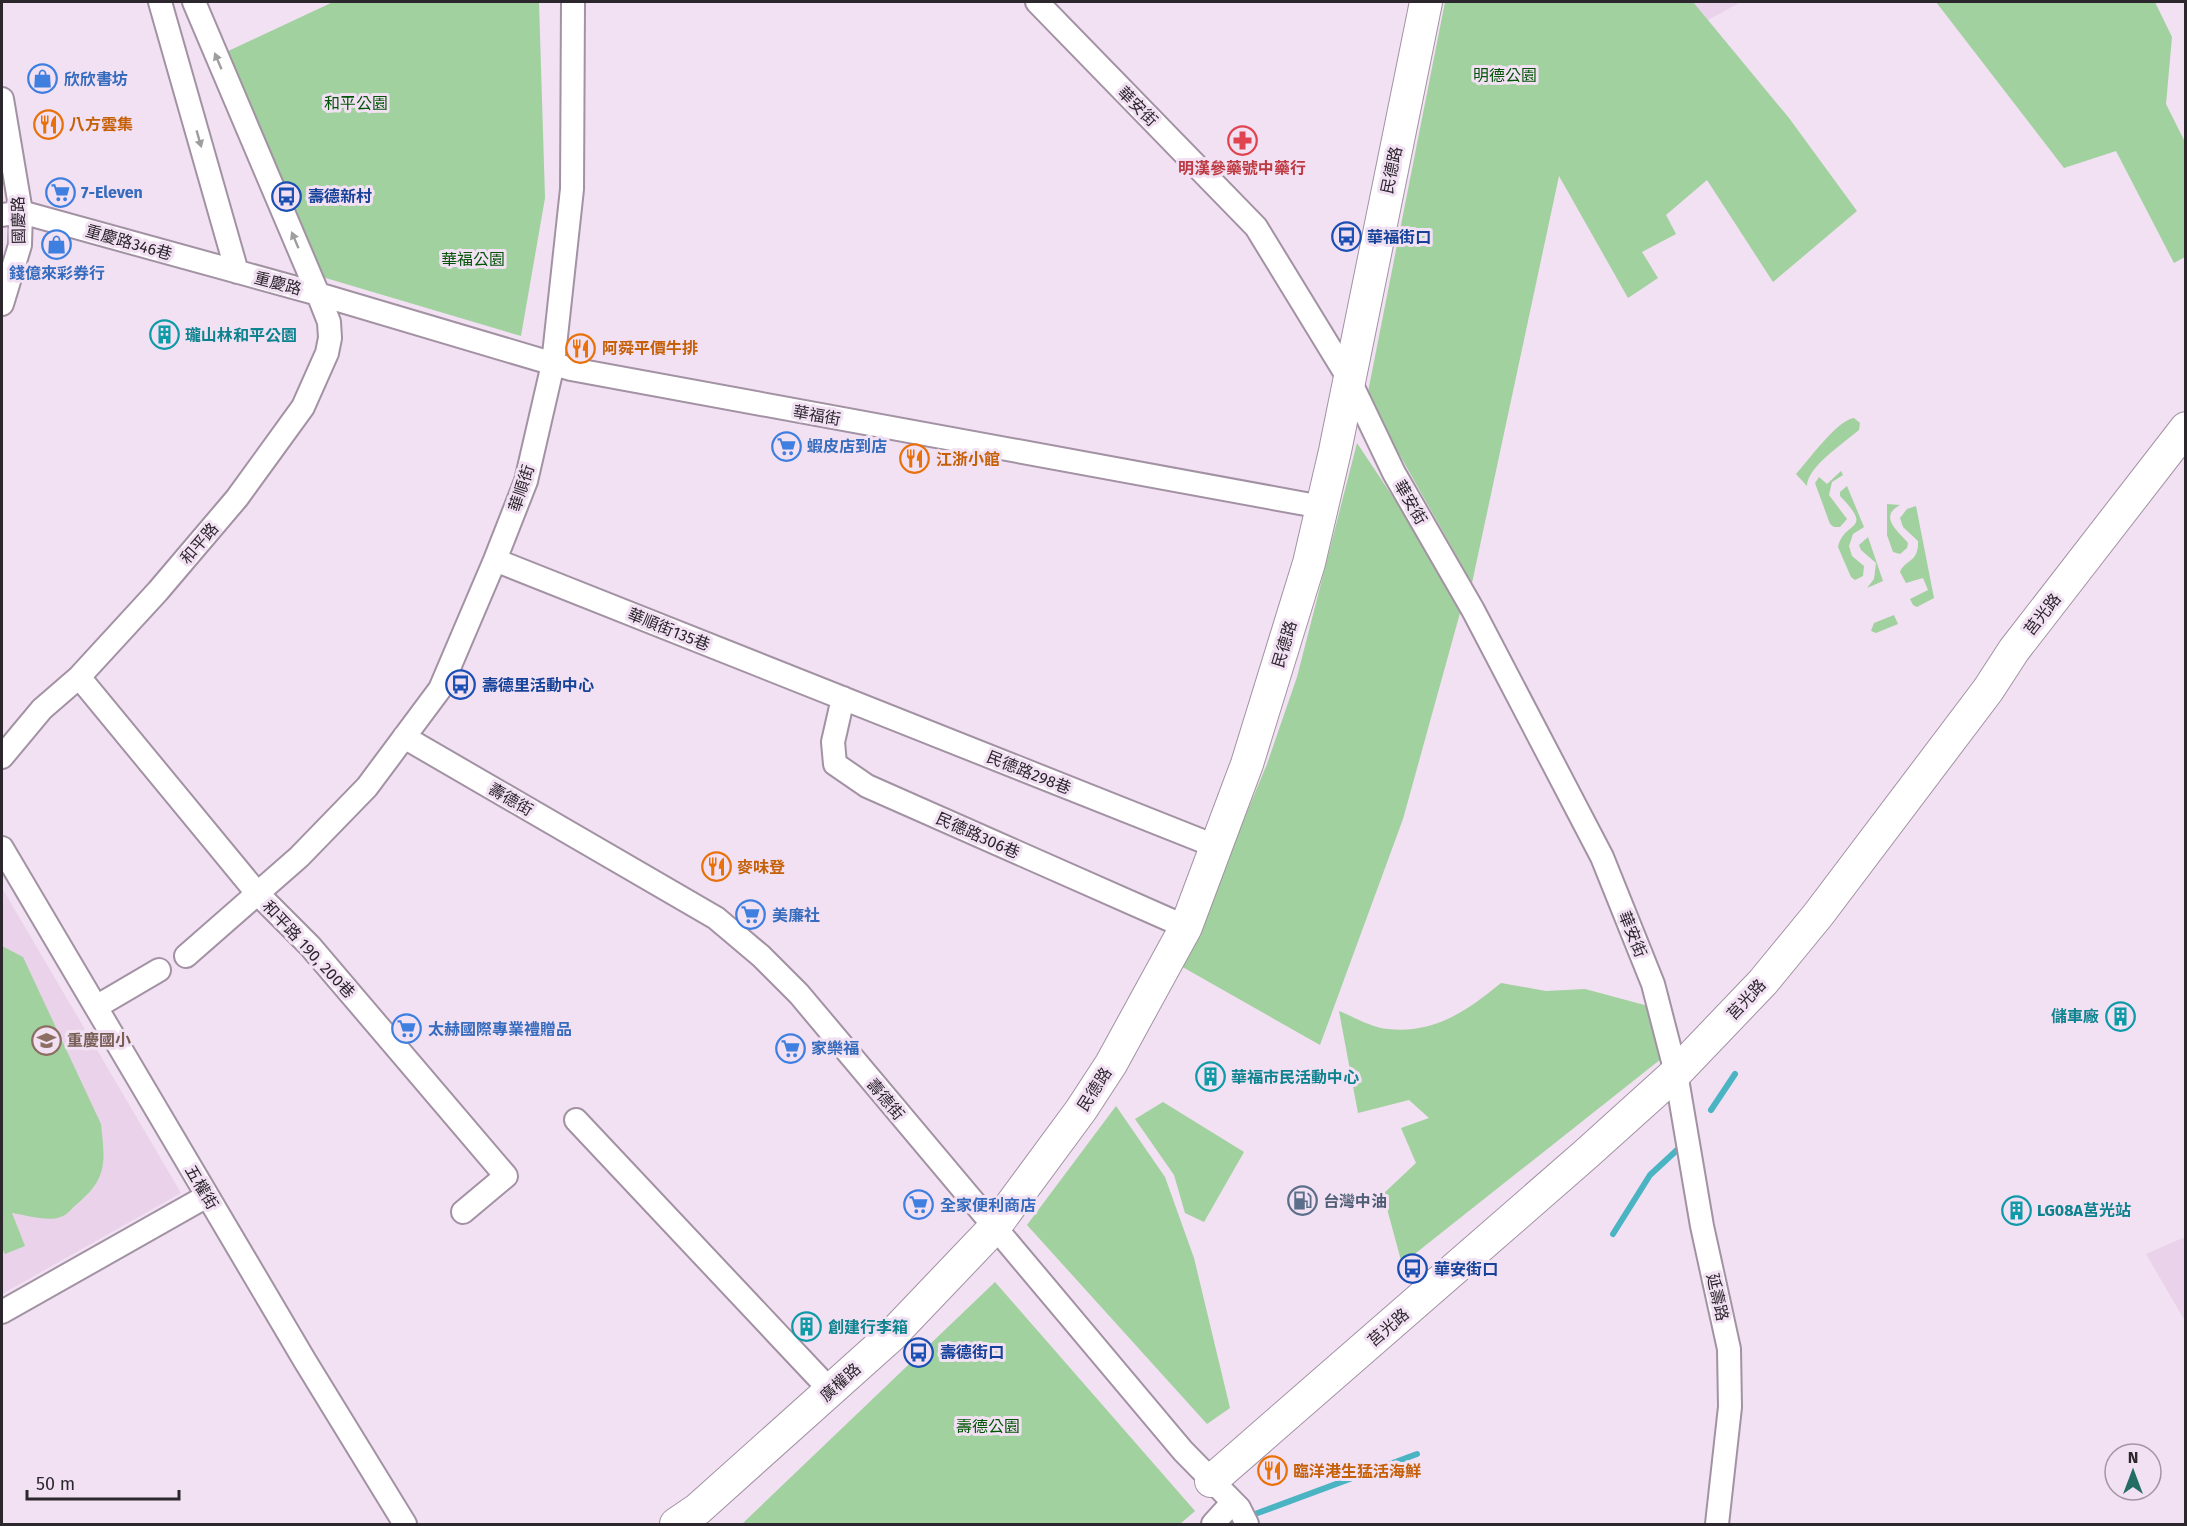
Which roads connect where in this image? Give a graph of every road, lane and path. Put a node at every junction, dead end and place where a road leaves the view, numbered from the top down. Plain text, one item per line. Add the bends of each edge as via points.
1 (160, 2) edge
2 (194, 2) edge
3 (573, 2) edge
4 (1037, 2) edge
5 (1426, 2) edge
6 (2, 99) edge
7 (11, 214) edge
8 (237, 272) junction
9 (318, 294) junction
10 (2, 304) edge
11 (553, 364) junction
12 (1349, 379) junction
13 (2186, 428) edge
14 (1322, 507) junction
15 (495, 560) junction
16 (79, 677) junction
17 (843, 698) junction
18 (404, 737) junction
19 (2, 757) edge
20 (1215, 846) junction
21 (2, 848) edge
22 (257, 893) junction
23 (1186, 927) junction
24 (186, 956) dead end
25 (159, 970) dead end
26 (96, 1007) junction
27 (1676, 1072) junction
28 (576, 1120) dead end
29 (207, 1196) junction
30 (463, 1212) dead end
31 (994, 1228) junction
32 (2, 1312) edge
33 (831, 1391) junction
34 (1211, 1481) junction
35 (1233, 1502) junction
36 (405, 1524) edge
37 (676, 1524) edge
38 (1213, 1524) edge
39 (1247, 1524) edge
40 (1717, 1524) edge

1 -> 8 street, 重慶路
9 -> 2 street, 重慶路
3 - 11 street, 華順街 via 572,189
4 - 12 street, 華安街 via 1256,227
5 - 12 street, 民德路
6 - 7 street, 國慶路
7 - 8 street, 重慶路346巷
7 - 10 street, 國慶路 via 20,244
8 - 9 street, 重慶路
9 - 11 street, 華福街
9 - 16 street, 和平路 via 329,322 330,338 303,407 237,498
11 - 14 street, 華福街
11 - 15 street, 華順街 via 526,481
12 - 14 street, 民德路
12 - 27 street, 華安街 via 1394,473 1473,610 1602,856 1653,984
13 - 27 street, 莒光路 via 2013,650 1988,690 1818,915 1763,982
14 - 20 street, 民德路 via 1309,563 1247,764
15 - 17 street, 華順街135巷
15 - 18 street, 華順街 via 440,689
16 - 19 street, 和平路 via 42,709
16 - 22 street, 和平路 190, 200巷
17 - 20 street, 民德路298巷
17 - 23 street, 民德路306巷 via 833,742 835,764 867,786
18 - 22 street, 華順街 via 367,786
18 - 31 street, 壽德街 via 716,918 799,994
20 - 23 street, 民德路
21 - 26 street, 五權街
22 - 24 street, 華順街
22 - 30 street, 和平路 190, 200巷 via 310,946 506,1176
23 - 31 street, 民德路 via 1111,1064
25 - 26 street
26 - 29 street, 五權街
27 - 34 street, 莒光路
27 - 40 street, 延壽路 via 1702,1226 1729,1349 1730,1407
28 - 33 street
29 - 32 street
29 - 36 street, 五權街
31 - 33 street, 廣權路
31 - 34 street, 壽德街
33 - 37 street, 廣權路
34 - 35 street, 壽德街
35 - 38 street
35 - 39 street, 壽德街

